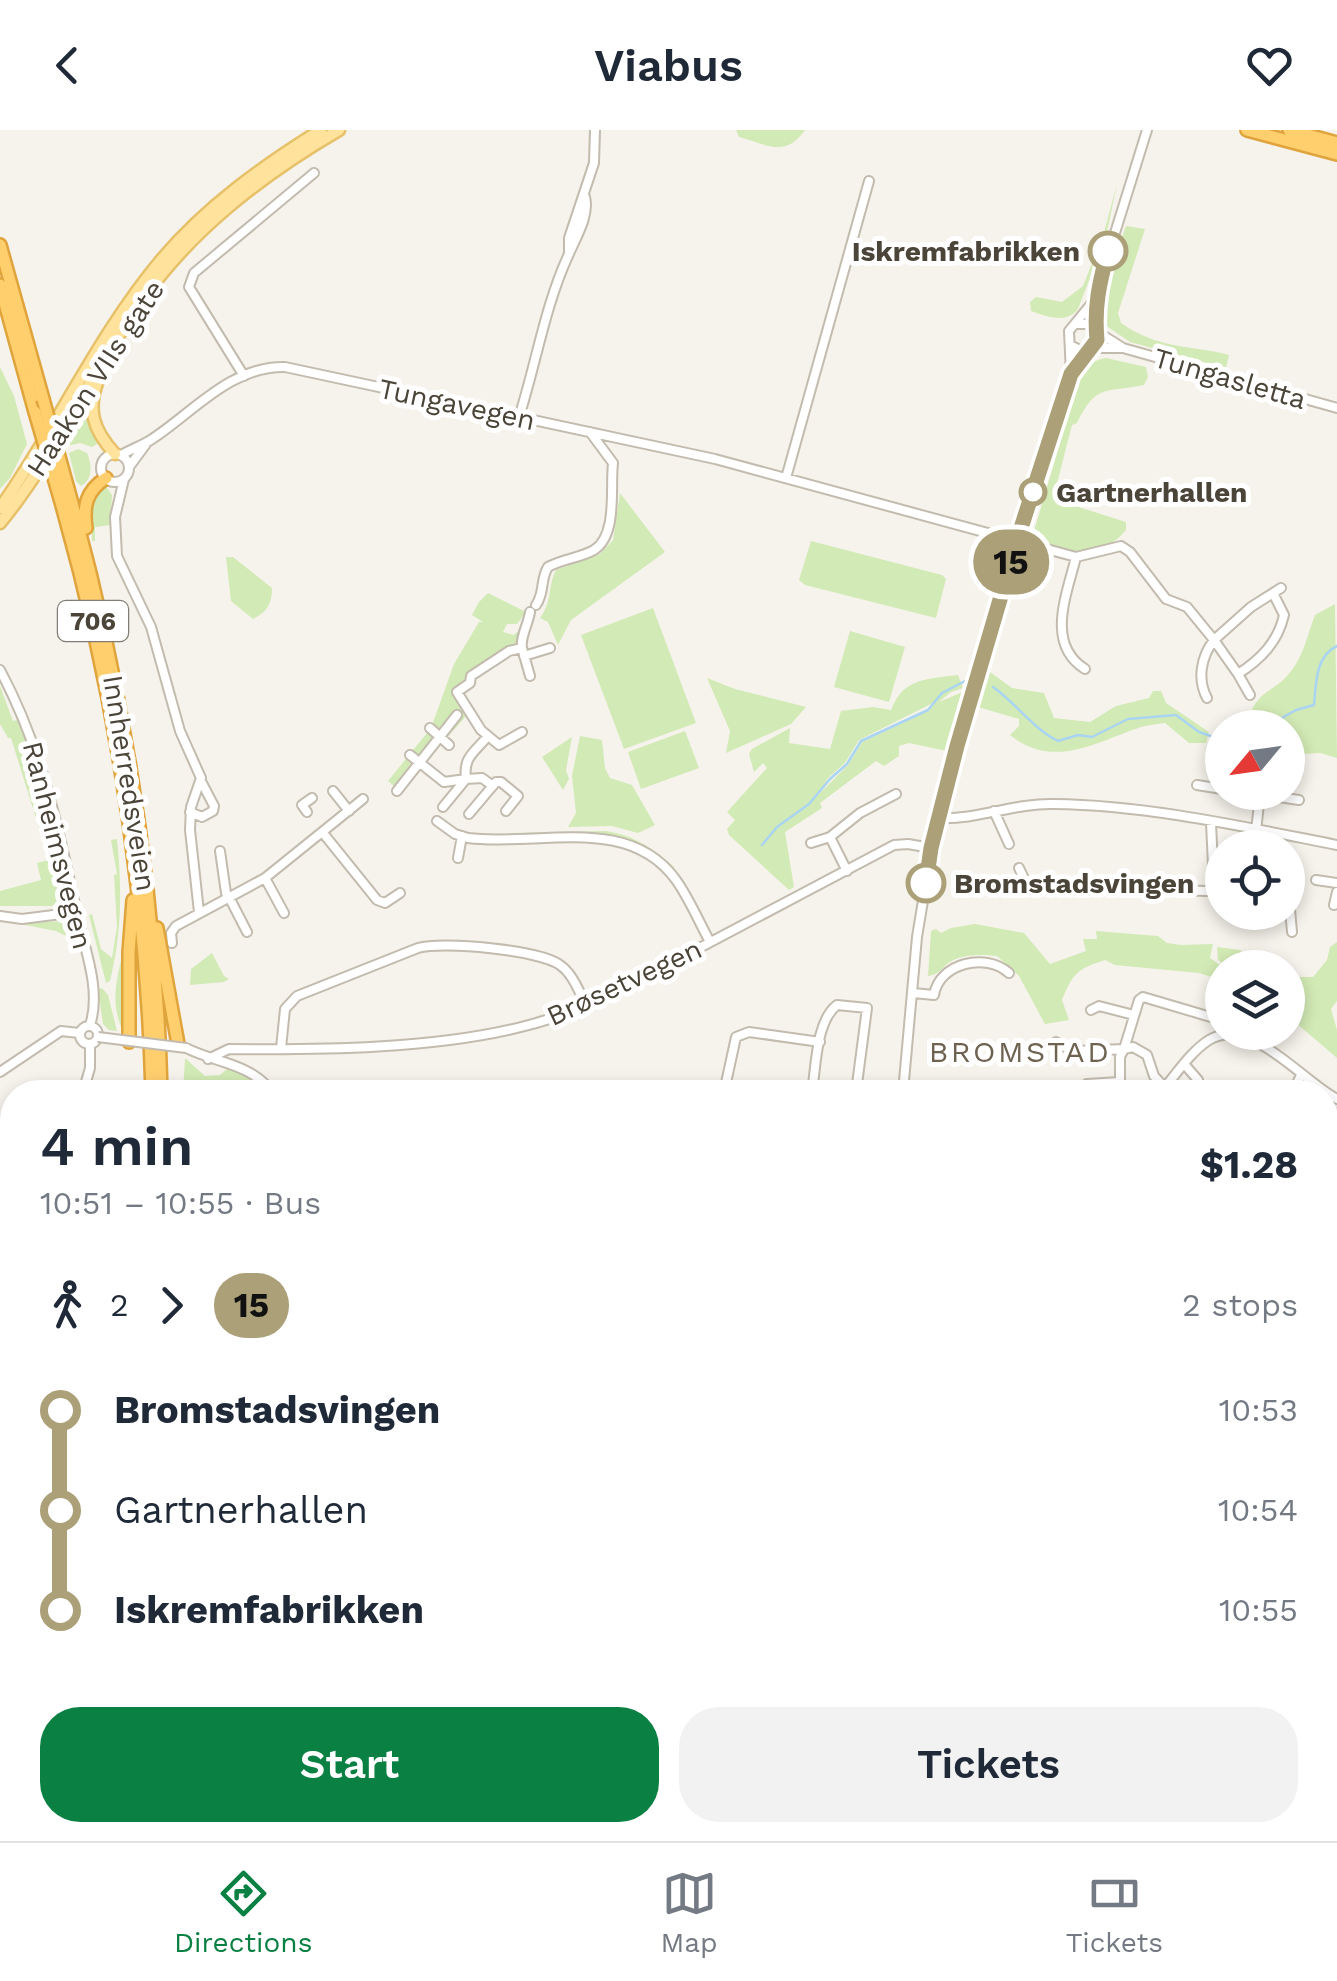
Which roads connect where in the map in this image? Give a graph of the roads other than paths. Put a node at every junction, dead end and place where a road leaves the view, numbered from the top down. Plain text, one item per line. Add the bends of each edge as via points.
1 (321, 130) edge
2 (338, 130) edge
3 (595, 130) edge
4 (1147, 130) edge
5 (1248, 130) edge
6 (1290, 130) edge
7 (1337, 144) edge
8 (1337, 154) edge
9 (314, 174) dead end
10 (869, 181) dead end
11 (0, 245) edge
12 (0, 285) edge
13 (1096, 298) junction
14 (1076, 324) junction
15 (1094, 329) junction
16 (1070, 346) junction
17 (1123, 348) junction
18 (110, 350) junction
19 (1090, 350) junction
20 (1071, 374) junction
21 (244, 376) junction
22 (1337, 408) edge
23 (519, 417) junction
24 (590, 432) junction
25 (146, 444) junction
26 (118, 454) junction
27 (129, 468) junction
28 (124, 478) junction
29 (786, 478) junction
30 (109, 480) junction
31 (64, 492) junction
32 (118, 498) junction
33 (0, 508) edge
34 (0, 522) edge
35 (1017, 541) junction
36 (1076, 556) junction
37 (92, 577) junction
38 (1214, 640) junction
39 (550, 648) dead end
40 (523, 652) junction
41 (1085, 669) dead end
42 (0, 670) edge
43 (1238, 674) junction
44 (530, 676) dead end
45 (444, 690) dead end
46 (457, 692) junction
47 (1250, 695) dead end
48 (1207, 698) dead end
49 (457, 716) dead end
50 (430, 728) dead end
51 (522, 732) dead end
52 (439, 736) junction
53 (488, 736) junction
54 (414, 758) junction
55 (465, 760) junction
56 (466, 779) junction
57 (202, 783) junction
58 (1197, 785) dead end
59 (493, 786) junction
60 (1205, 786) edge
61 (397, 791) dead end
62 (333, 792) dead end
63 (896, 794) dead end
64 (312, 798) dead end
65 (362, 799) dead end
66 (443, 807) dead end
67 (994, 810) junction
68 (349, 811) junction
69 (506, 811) dead end
70 (190, 812) junction
71 (307, 812) dead end
72 (940, 813) junction
73 (469, 814) dead end
74 (437, 821) dead end
75 (1211, 824) junction
76 (1212, 830) edge
77 (1250, 830) edge
78 (323, 833) junction
79 (462, 836) junction
80 (830, 837) junction
81 (1305, 839) edge
82 (812, 844) dead end
83 (1009, 844) dead end
84 (1337, 845) edge
85 (931, 848) junction
86 (220, 851) dead end
87 (458, 858) dead end
88 (1018, 868) dead end
89 (847, 871) junction
90 (141, 875) junction
91 (265, 878) junction
92 (1316, 880) dead end
93 (1337, 884) edge
94 (1205, 891) edge
95 (1337, 892) edge
96 (400, 893) dead end
97 (227, 895) junction
98 (1334, 905) dead end
99 (77, 912) junction
100 (199, 912) junction
101 (284, 914) dead end
102 (0, 916) edge
103 (247, 932) dead end
104 (172, 942) dead end
105 (710, 942) junction
106 (1009, 972) dead end
107 (913, 993) junction
108 (586, 1006) junction
109 (1091, 1010) dead end
110 (1134, 1015) junction
111 (1205, 1015) edge
112 (90, 1026) junction
113 (80, 1033) junction
114 (154, 1035) junction
115 (98, 1037) junction
116 (130, 1042) junction
117 (820, 1042) junction
118 (1056, 1042) dead end
119 (1205, 1043) edge
120 (90, 1044) junction
121 (182, 1046) junction
122 (280, 1048) junction
123 (1124, 1049) junction
124 (1267, 1050) edge
125 (208, 1059) junction
126 (1185, 1065) junction
127 (0, 1072) edge
128 (1301, 1075) junction
129 (86, 1080) edge
130 (146, 1080) edge
131 (152, 1080) edge
132 (163, 1080) edge
133 (258, 1080) edge
134 (727, 1080) edge
135 (814, 1080) edge
136 (858, 1080) edge
137 (904, 1080) edge
138 (1120, 1080) edge
139 (1157, 1080) edge
140 (1172, 1080) edge
141 (1198, 1080) edge
142 (1299, 1080) edge
143 (1308, 1080) edge

1 - 33 main road, Haakon VIIs gate via 226,197 162,259
2 - 18 main road, Haakon VIIs gate via 210,222 154,283
3 - 23 street via 585,197
4 - 13 street
5 - 8 highway
6 - 7 highway
9 - 21 street via 310,184 194,273 190,287
10 - 29 street
11 - 31 highway, Innherredsveien / 706, bridge
12 - 31 highway, Innherredsveien / 706, bridge
13 - 14 street
13 - 15 street
14 - 15 street
14 - 16 street
15 - 17 street, Tungasletta
15 - 19 street via 1097,340
16 - 19 street
16 - 20 street
17 - 19 street, Tungasletta
17 - 22 street, Tungasletta
18 - 26 main road via 91,409 98,434
18 - 34 main road, Haakon VIIs gate
19 - 20 street
20 - 35 street
21 - 23 street, Tungavegen via 285,367
21 - 25 street, Tungavegen
23 - 24 street, Tungavegen
24 - 29 street, Tungavegen
24 - 40 street via 613,464 606,536 594,550 548,567 520,641
25 - 26 street, Tungavegen
25 - 27 street, Tungavegen
26 - 27 street
26 - 30 street via 103,461
27 - 28 street
28 - 30 street
28 - 32 street
29 - 35 street, Tungavegen
30 - 32 street
30 - 37 highway, 706 via 91,490 85,509
31 - 37 highway, Innherredsveien / 706
31 - 90 highway, Innherredsveien / 706
32 - 57 street via 118,556 155,637 180,732
35 - 36 street, Tungavegen
35 - 72 street
36 - 38 street, Tungavegen via 1125,547 1166,599 1187,606
36 - 41 street via 1062,636 1068,655
37 - 90 highway, Innherredsveien / 706 via 128,746
38 - 43 street, Tungavegen
38 - 43 street via 1277,590 1280,630 1265,653
38 - 48 street via 1201,673
39 - 40 street
40 - 44 street
40 - 46 street via 509,651
42 - 99 street, Ranheimsvegen via 42,768
43 - 47 street, Tungavegen
45 - 46 street
46 - 53 street
49 - 52 street
50 - 52 street
51 - 53 street via 502,745
52 - 54 street
52 - 55 street
53 - 55 street
54 - 56 street via 444,782
54 - 61 street
55 - 56 street
56 - 59 street
56 - 66 street
57 - 70 street
57 - 70 street via 213,811 202,818
58 - 60 street
59 - 69 street via 501,782 518,796
59 - 73 street
62 - 68 street
63 - 80 street
64 - 71 street via 302,806
65 - 68 street
67 - 72 street
67 - 75 street via 1098,805
67 - 83 street
68 - 78 street
70 - 100 street
72 - 85 street
74 - 79 street
75 - 76 street
75 - 77 street
78 - 91 street
78 - 96 street via 377,900 386,904
79 - 87 street
79 - 105 street via 608,838 639,848 678,883
80 - 82 street
80 - 89 street
81 - 84 street
85 - 89 street, Brøsetvegen via 894,846
85 - 107 street
86 - 97 street
88 - 94 street via 1036,886
89 - 105 street, Brøsetvegen
90 - 114 highway, Innherredsveien / 706
90 - 116 highway, 706 via 129,952
90 - 121 highway, 706
91 - 97 street
91 - 101 street
92 - 93 street
95 - 98 street
97 - 100 street
97 - 103 street
99 - 102 street
99 - 112 street, Ranheimsvegen via 92,985
100 - 104 street via 172,929
105 - 108 street, Brøsetvegen
106 - 107 street via 994,964 955,966 934,996
107 - 137 street
108 - 122 street, Brøsetvegen via 485,1034
108 - 122 street via 571,976 555,962 436,944 297,996 285,1010
109 - 110 street
110 - 111 street via 1144,997
110 - 123 street
112 - 113 street
112 - 115 street
113 - 120 street
113 - 127 street via 61,1031
114 - 130 highway, 706
114 - 131 highway, 706
114 - 132 highway, 706
115 - 116 street, bridge
115 - 120 street
116 - 121 street, bridge
117 - 134 street via 736,1036
117 - 135 street
117 - 136 street via 837,1005 867,1008
118 - 123 street via 1074,1051
119 - 126 street
120 - 129 street
121 - 125 street
122 - 125 street, Brøsetvegen via 229,1049
123 - 138 street
123 - 139 street via 1147,1055
124 - 128 street
125 - 133 street via 229,1062
126 - 140 street
126 - 141 street
128 - 142 street
128 - 143 street

